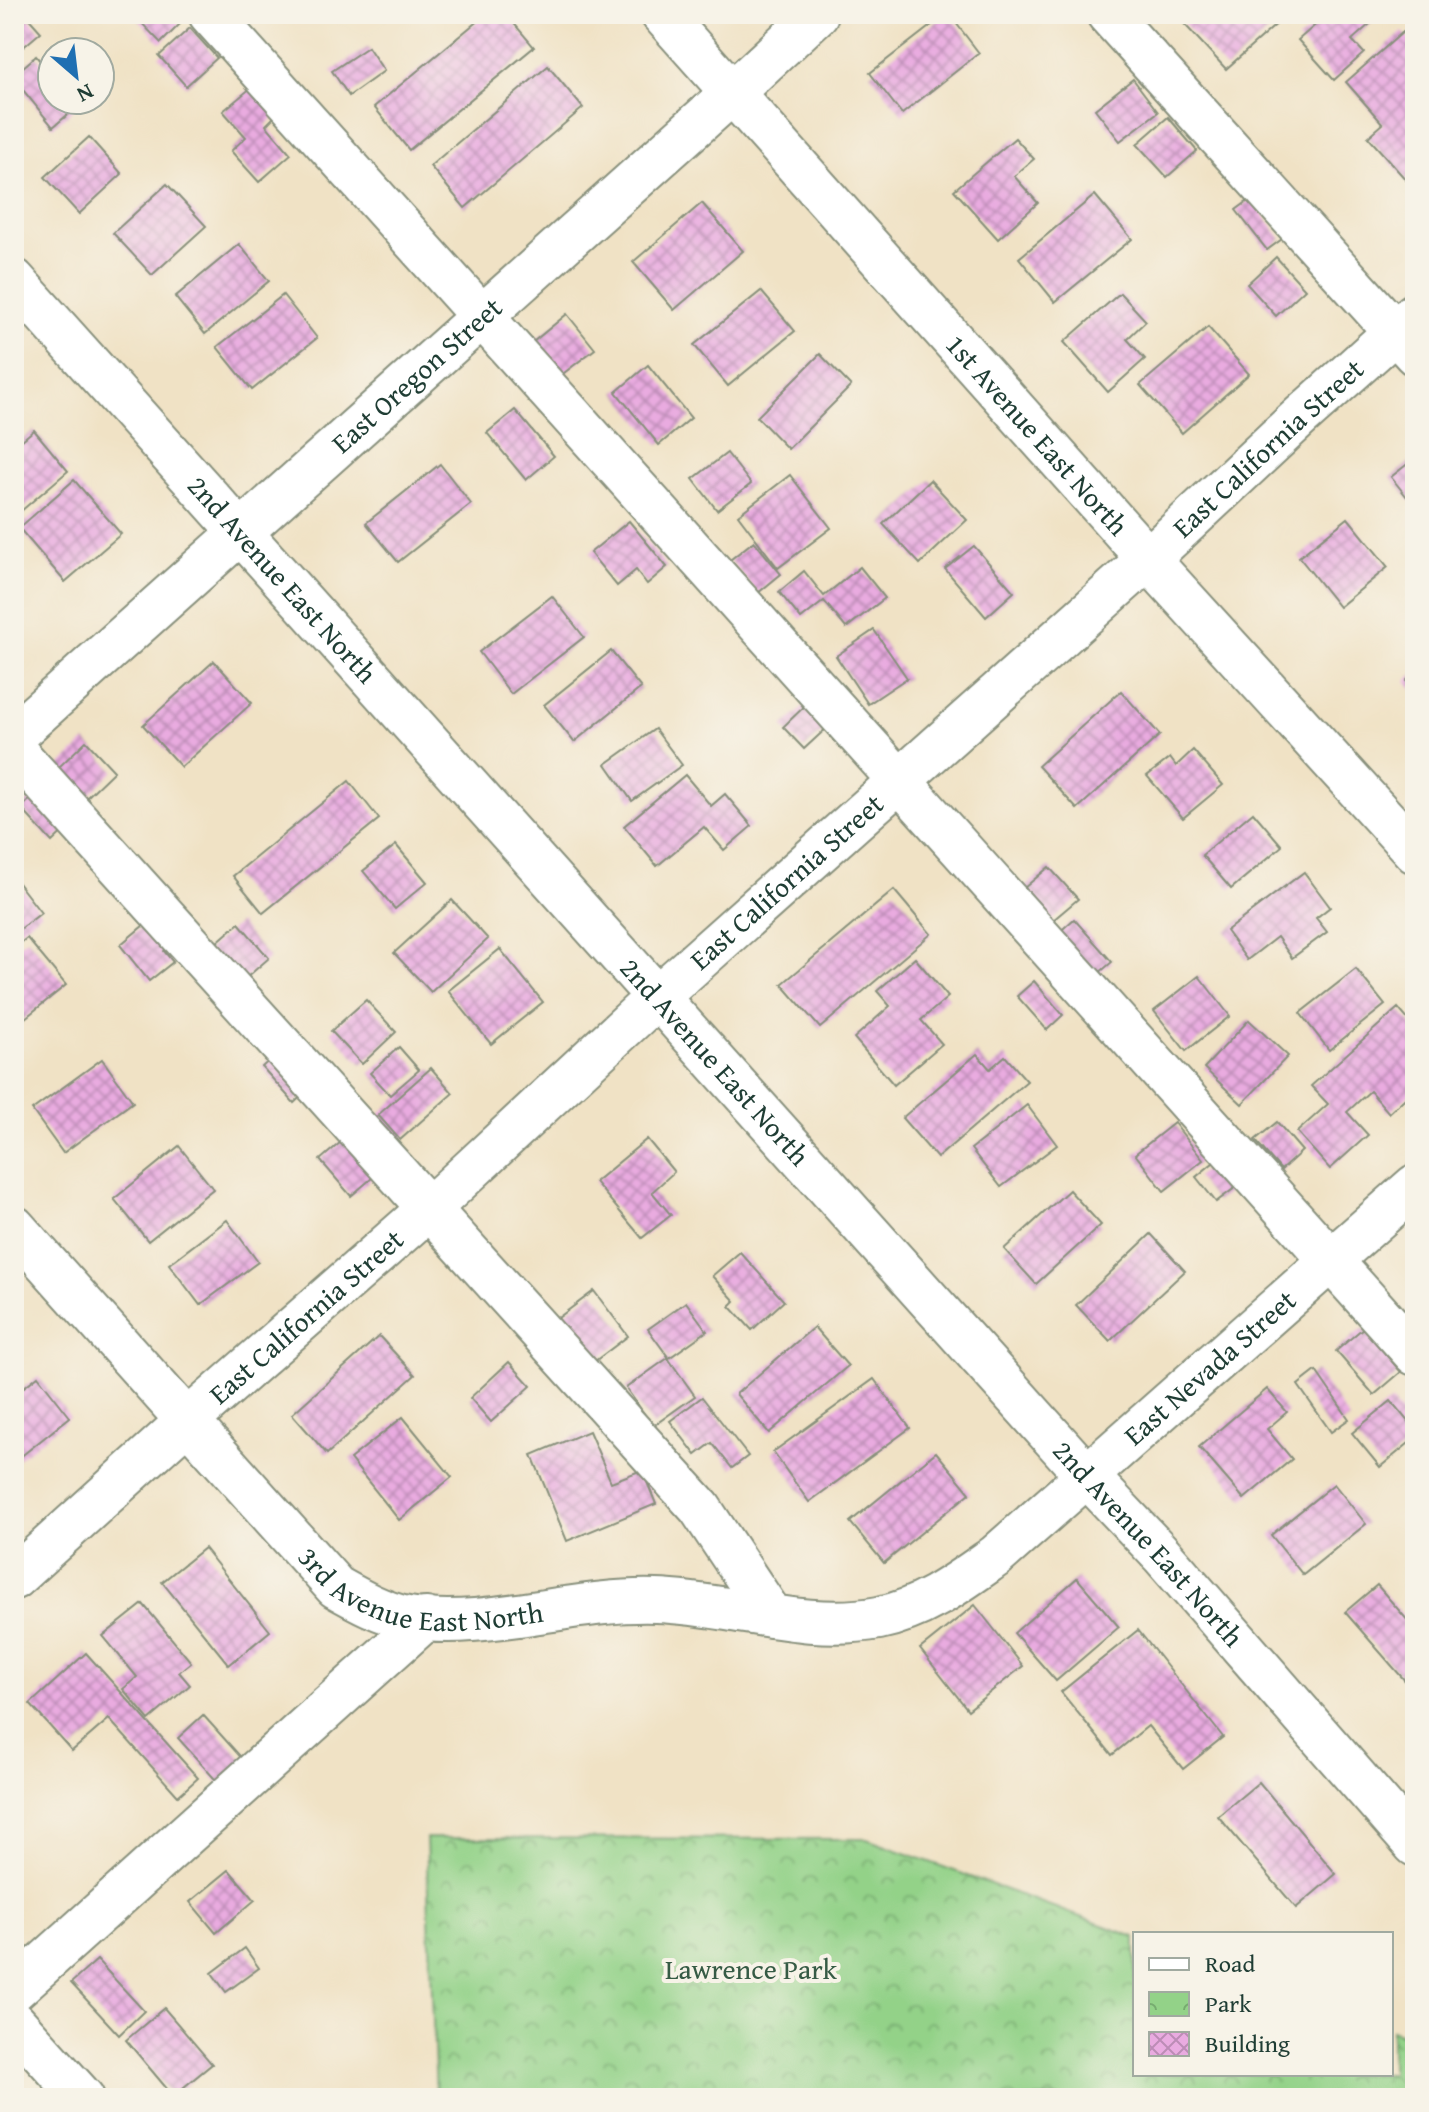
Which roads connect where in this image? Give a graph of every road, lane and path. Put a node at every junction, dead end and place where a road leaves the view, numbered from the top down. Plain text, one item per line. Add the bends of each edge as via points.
1 (210, 14) edge
2 (662, 14) edge
3 (817, 14) edge
4 (1108, 14) edge
5 (733, 92) junction
6 (14, 280) edge
7 (481, 318) junction
8 (1408, 333) edge
9 (241, 532) junction
10 (1148, 559) junction
11 (14, 735) edge
12 (14, 750) edge
13 (899, 780) junction
14 (1415, 852) edge
15 (657, 997) junction
16 (1415, 1186) edge
17 (428, 1209) junction
18 (14, 1227) edge
19 (1332, 1261) junction
20 (1415, 1354) edge
21 (186, 1422) junction
22 (1087, 1476) junction
23 (967, 1577) joint
24 (14, 1578) edge
25 (772, 1616) junction
26 (426, 1619) junction
27 (1415, 1845) edge
28 (14, 1990) edge
29 (14, 2022) edge
30 (83, 2098) edge

1 - 7 street
2 - 5 street, 1st Avenue East North
3 - 5 street, East Oregon Street
4 - 8 street
5 - 7 street, East Oregon Street
5 - 10 street, 1st Avenue East North
6 - 9 street, 2nd Avenue East North
7 - 9 street, East Oregon Street
7 - 13 street
8 - 10 street, East California Street via 1299,418
9 - 11 street, East Oregon Street
9 - 15 street, 2nd Avenue East North
10 - 13 street, East California Street
10 - 14 street, 1st Avenue East North
12 - 17 street
13 - 15 street, East California Street
13 - 19 street
15 - 17 street, East California Street
15 - 22 street, 2nd Avenue East North
16 - 19 street, East Nevada Street
17 - 21 street, East California Street
17 - 25 street via 700,1508
18 - 21 street, 3rd Avenue East North
19 - 20 street
19 - 22 street, East Nevada Street
21 - 24 street, East California Street
21 - 26 street, 3rd Avenue East North via 336,1587 370,1606
22 - 23 street, East Nevada Street
22 - 27 street, 2nd Avenue East North
23 - 25 street, 3rd Avenue East North via 912,1609 877,1618
25 - 26 street, 3rd Avenue East North via 656,1601
26 - 28 street
29 - 30 street

